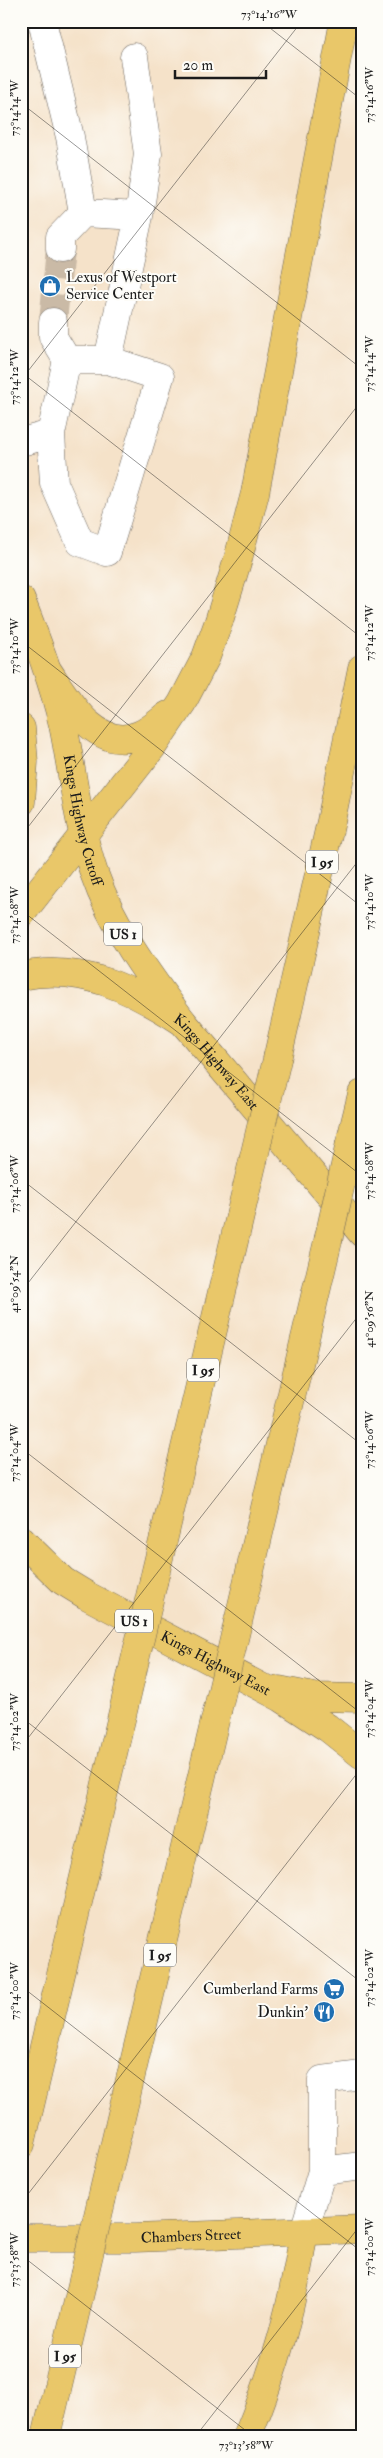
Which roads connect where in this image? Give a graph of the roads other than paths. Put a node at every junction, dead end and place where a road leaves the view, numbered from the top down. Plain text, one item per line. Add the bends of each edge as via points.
1 (42, 21) edge
2 (344, 21) edge
3 (134, 57) dead end
4 (83, 213) junction
5 (139, 216) junction
6 (60, 249) tunnel mouth
7 (53, 322) tunnel mouth
8 (67, 360) junction
9 (108, 360) junction
10 (51, 434) junction
11 (21, 442) edge
12 (21, 600) edge
13 (362, 668) edge
14 (48, 671) junction
15 (182, 703) junction
16 (21, 728) edge
17 (22, 795) edge
18 (83, 835) junction
19 (21, 914) edge
20 (21, 976) edge
21 (183, 1022) junction
22 (362, 1094) edge
23 (288, 1146) junction
24 (362, 1203) edge
25 (362, 1233) edge
26 (21, 1540) edge
27 (21, 1565) edge
28 (86, 1595) junction
29 (258, 1685) junction
30 (362, 1698) edge
31 (362, 1755) edge
32 (362, 2075) edge
33 (21, 2144) edge
34 (362, 2166) edge
35 (322, 2171) junction
36 (362, 2229) edge
37 (304, 2231) junction
38 (21, 2238) edge
39 (46, 2437) edge
40 (247, 2437) edge

1 - 4 lane via 70,137
2 - 15 main road via 252,502 220,621
3 - 5 lane via 148,154
4 - 5 lane
4 - 6 lane via 60,237
5 - 9 lane
7 - 8 lane via 53,337
8 - 9 lane
8 - 10 lane
9 - 10 lane via 160,377 107,552 80,542 54,483
10 - 11 lane
12 - 14 main road, Kings Highway Cutoff / US 1
13 - 33 main road, I 95, bridge via 332,821 278,1055
14 - 15 main road via 83,719 111,737 139,735
14 - 18 main road, Kings Highway Cutoff / US 1 via 63,726
15 - 18 main road via 153,746
16 - 17 main road
18 - 19 main road
18 - 21 main road, Kings Highway Cutoff / US 1 via 94,874 115,920
20 - 21 main road, Kings Highway East / US 1 via 81,974 105,980 155,1003
21 - 23 main road, Kings Highway East / US 1
22 - 39 main road, I 95, bridge
23 - 24 main road
23 - 25 main road, Kings Highway East / US 1
26 - 28 main road, Kings Highway East / US 1 via 63,1581
27 - 28 main road
28 - 29 main road, Kings Highway East / US 1
29 - 30 main road via 314,1696
29 - 31 main road, Kings Highway East / US 1 via 305,1712
32 - 35 lane via 322,2080
34 - 35 lane
35 - 37 lane
36 - 37 main road, Chambers Street
37 - 38 main road, Chambers Street via 135,2238
37 - 40 main road via 286,2329 264,2398

